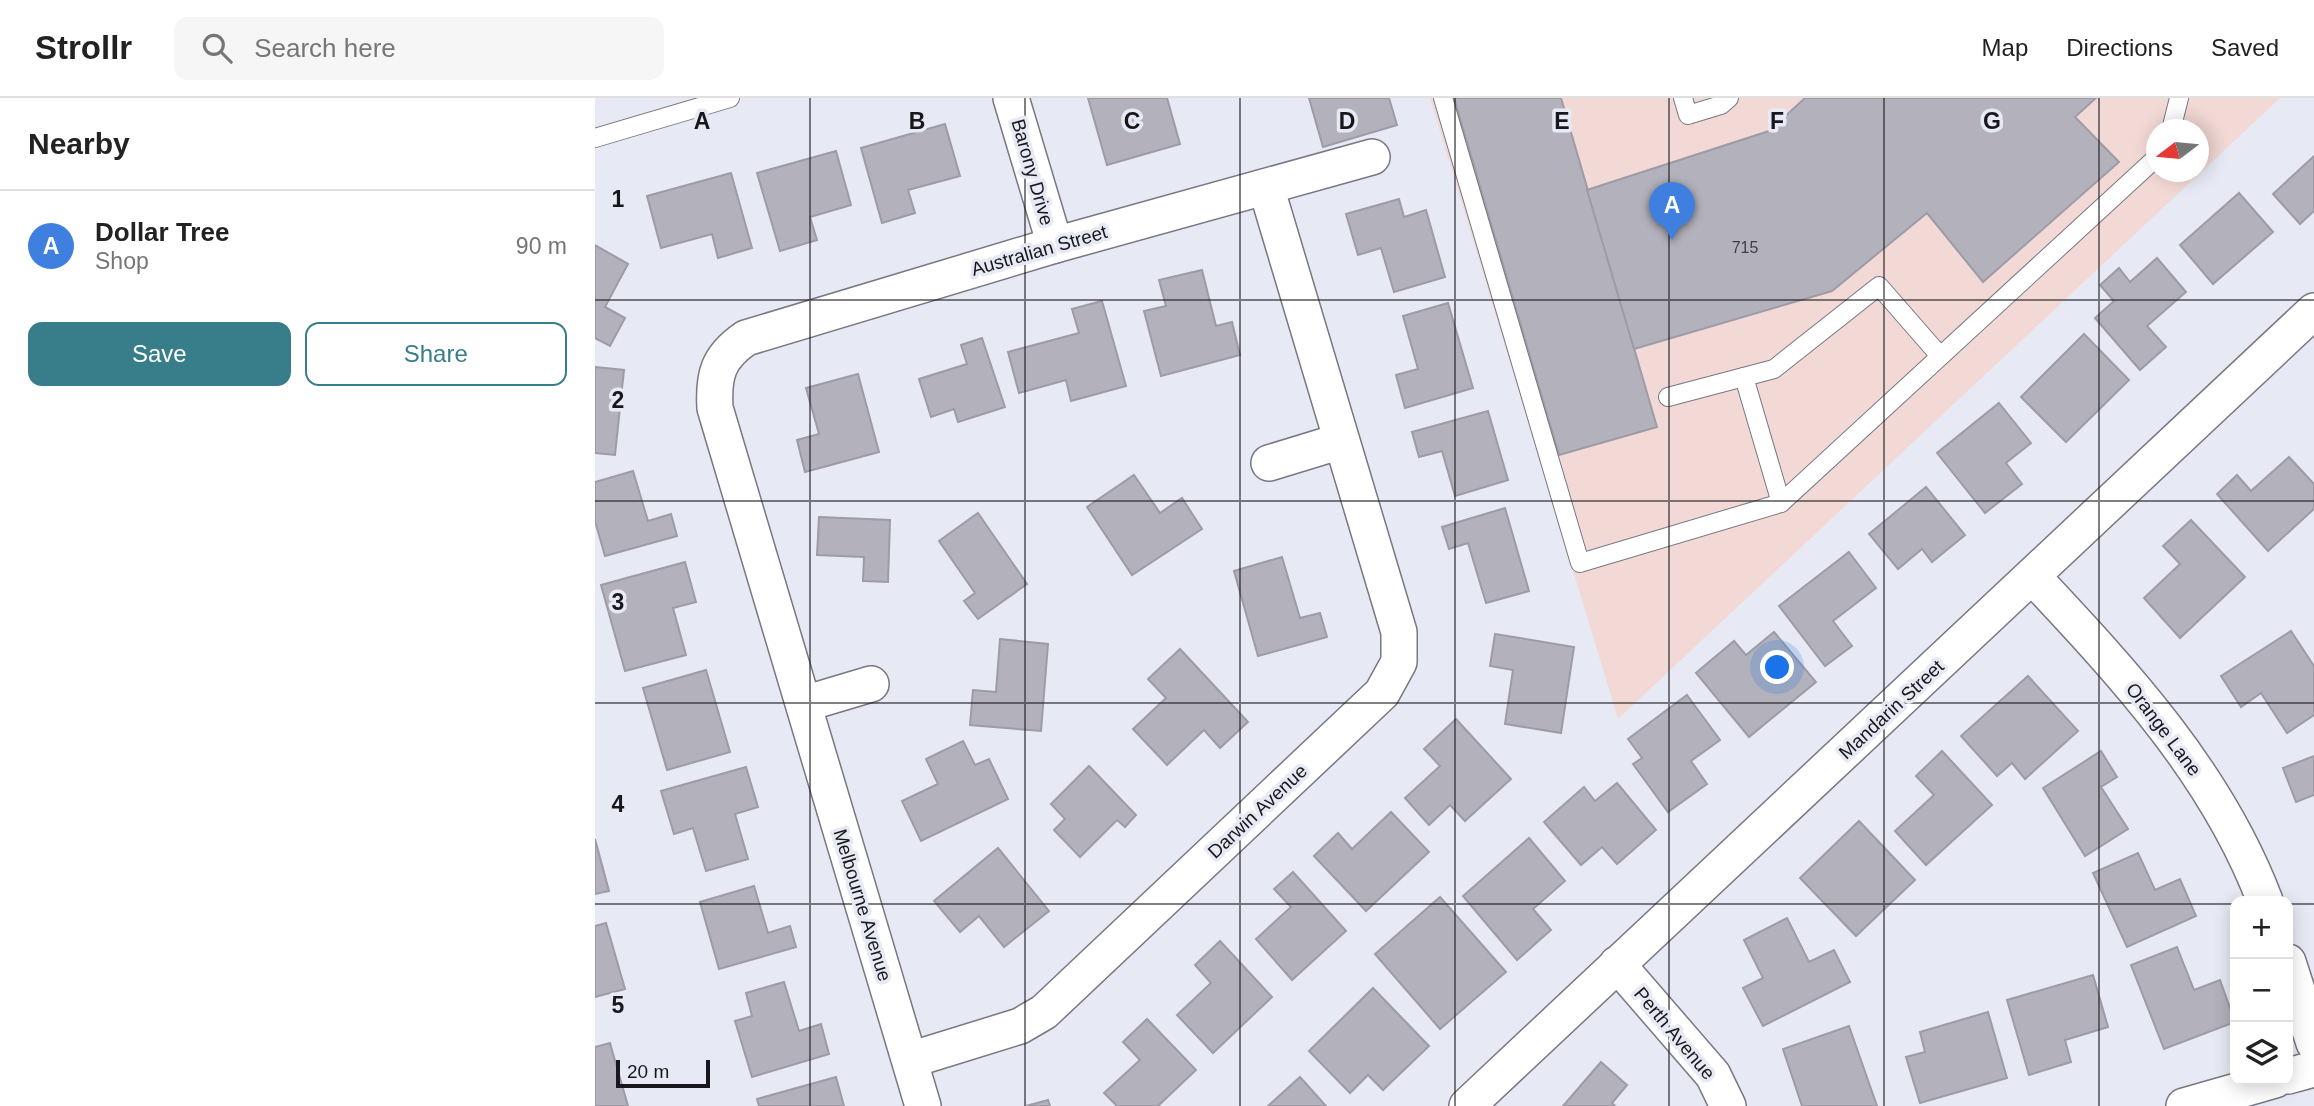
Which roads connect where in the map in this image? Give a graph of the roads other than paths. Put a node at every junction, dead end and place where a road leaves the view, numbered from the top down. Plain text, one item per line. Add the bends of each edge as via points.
1 (730, 98) edge
2 (1011, 98) edge
3 (1443, 98) edge
4 (1683, 98) edge
5 (1729, 98) edge
6 (2179, 98) edge
7 (2174, 119) edge
8 (595, 138) edge
9 (1372, 157) dead end
10 (2146, 167) edge
11 (1266, 187) junction
12 (1055, 245) junction
13 (2314, 311) edge
14 (1940, 356) junction
15 (719, 366) joint
16 (1744, 377) junction
17 (1668, 397) dead end
18 (1341, 441) junction
19 (1269, 463) dead end
20 (1781, 503) junction
21 (2033, 577) junction
22 (871, 684) dead end
23 (804, 704) junction
24 (2263, 896) edge
25 (1617, 964) junction
26 (2293, 978) edge
27 (2314, 1043) edge
28 (910, 1060) junction
29 (2314, 1069) edge
30 (2293, 1075) edge
31 (2258, 1085) edge
32 (923, 1106) edge
33 (1467, 1106) edge
34 (1728, 1106) edge
35 (2184, 1106) edge

1 - 8 lane
2 - 12 street, Barony Drive
3 - 20 lane via 1580,562
4 - 5 lane via 1688,115 1721,106
6 - 7 lane
9 - 11 street, Australian Street
10 - 14 lane
11 - 12 street, Australian Street
11 - 18 street, Darwin Avenue
12 - 15 street, Australian Street via 746,338 731,348
13 - 21 street, Mandarin Street
14 - 16 lane via 1879,286 1775,369
14 - 20 lane
15 - 23 street, Melbourne Avenue via 713,383 716,408
16 - 17 lane
16 - 20 lane
18 - 19 street
18 - 28 street, Darwin Avenue via 1399,632 1399,662 1382,693 1044,1012 1020,1026
21 - 24 street, Orange Lane via 2165,724 2216,798
21 - 25 street, Mandarin Street
22 - 23 street
23 - 28 street, Melbourne Avenue
25 - 33 street, Mandarin Street
25 - 34 street, Perth Avenue via 1713,1075
26 - 27 street
28 - 32 street, Melbourne Avenue
29 - 30 street
31 - 35 street

